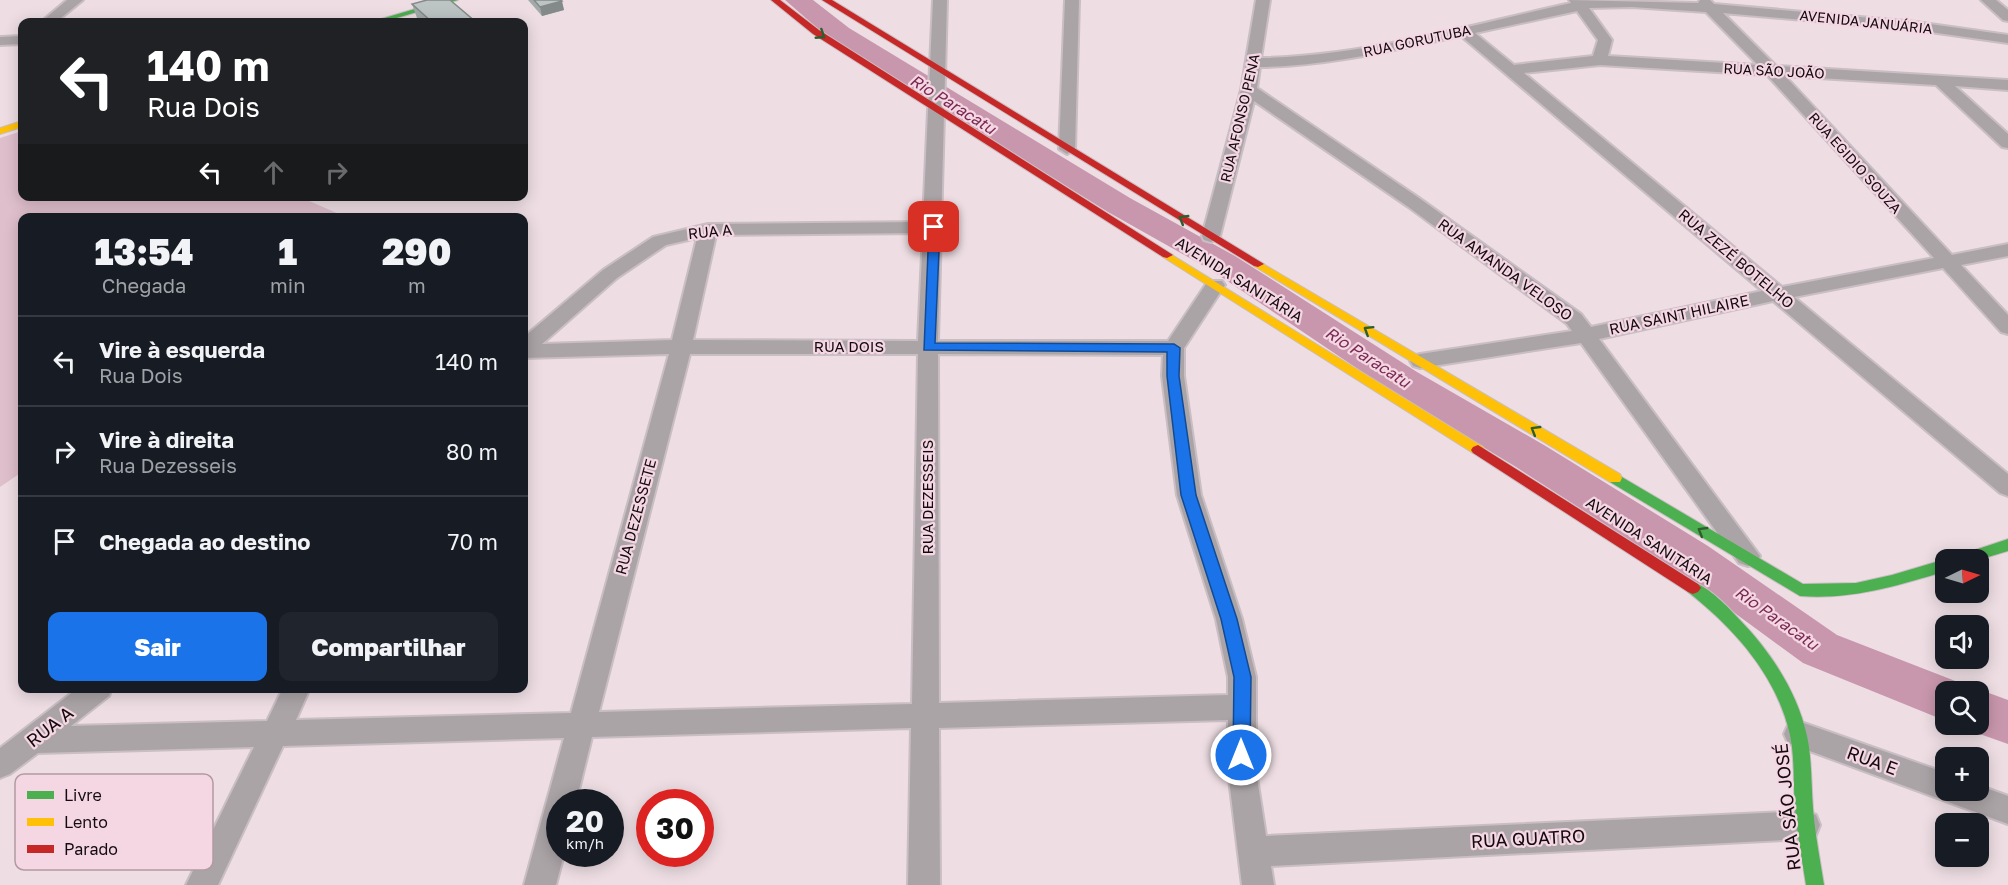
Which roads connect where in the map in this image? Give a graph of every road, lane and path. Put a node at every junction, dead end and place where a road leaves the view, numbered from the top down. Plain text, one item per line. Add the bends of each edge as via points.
1 (76, 0) edge
2 (454, 0) edge
3 (775, 0) edge
4 (826, 0) edge
5 (940, 0) edge
6 (1072, 0) edge
7 (1263, 0) edge
8 (1988, 0) edge
9 (1578, 2) edge
10 (1705, 4) edge
11 (2008, 17) edge
12 (53, 18) edge
13 (389, 18) edge
14 (1464, 31) junction
15 (2008, 39) edge
16 (18, 40) edge
17 (0, 41) edge
18 (1600, 60) junction
19 (1254, 63) junction
20 (939, 70) junction
21 (1511, 70) junction
22 (1772, 71) junction
23 (1938, 79) junction
24 (2008, 85) edge
25 (1249, 90) junction
26 (938, 110) junction
27 (18, 125) edge
28 (0, 131) edge
29 (2008, 144) edge
30 (1067, 149) junction
31 (934, 227) junction
32 (708, 230) junction
33 (1211, 236) junction
34 (2008, 250) edge
35 (1944, 261) junction
36 (1215, 285) junction
37 (1777, 294) junction
38 (2008, 327) edge
39 (1586, 335) junction
40 (528, 346) edge
41 (681, 347) junction
42 (928, 347) junction
43 (1174, 348) junction
44 (528, 349) edge
45 (1420, 362) junction
46 (2008, 488) edge
47 (2008, 545) edge
48 (1989, 551) edge
49 (1752, 561) junction
50 (1935, 568) edge
51 (1781, 692) joint
52 (93, 693) edge
53 (295, 693) edge
54 (1242, 707) junction
55 (927, 716) junction
56 (581, 725) junction
57 (276, 734) junction
58 (1798, 734) junction
59 (33, 740) junction
60 (0, 765) edge
61 (1935, 783) edge
62 (564, 789) edge
63 (1984, 801) edge
64 (2008, 810) edge
65 (1805, 825) junction
66 (1252, 852) junction
67 (546, 862) edge
68 (213, 863) edge
69 (209, 870) edge
70 (202, 885) edge
71 (540, 885) edge
72 (924, 885) edge
73 (1258, 885) edge
74 (1815, 885) edge

1 - 12 street
2 - 13 street
3 -> 26 street, AVENIDA SANITÁRIA via 816,32
4 - 20 street, AVENIDA SANITÁRIA
5 - 20 street, RUA DEZESSEIS
6 - 30 street
7 - 19 street, RUA AFONSO PENA
8 - 11 street
9 - 10 street, AVENIDA JANUÁRIA
9 - 14 street, RUA GORUTUBA
9 - 18 street via 1605,40
10 - 15 street, AVENIDA JANUÁRIA
10 - 22 street, RUA EGIDIO SOUZA
14 - 19 street, RUA GORUTUBA via 1314,60
14 - 21 street, RUA ZEZÉ BOTELHO
16 - 17 street
18 - 21 street, RUA SÃO JOÃO
18 - 22 street, RUA SÃO JOÃO
19 - 25 street, RUA AFONSO PENA
20 - 26 street, RUA DEZESSEIS
20 - 30 street, AVENIDA SANITÁRIA
21 - 37 street, RUA ZEZÉ BOTELHO
22 - 23 street, RUA SÃO JOÃO
22 - 35 street, RUA EGIDIO SOUZA
23 - 24 street, RUA SÃO JOÃO
23 - 29 street
25 - 33 street, RUA AFONSO PENA
25 - 39 street, RUA AMANDA VELOSO via 1556,304
26 - 31 street, RUA DEZESSEIS
26 - 36 street, AVENIDA SANITÁRIA
27 - 28 street
33 -> 30 street, AVENIDA SANITÁRIA
31 - 32 street, RUA A
31 - 42 street, RUA DEZESSEIS
32 - 40 street, RUA A via 660,241 642,251
32 - 41 street, RUA DEZESSETE
45 -> 33 street, AVENIDA SANITÁRIA
34 - 35 street, RUA SAINT HILAIRE
35 - 37 street, RUA SAINT HILAIRE
35 - 38 street, RUA EGIDIO SOUZA
36 - 43 street
36 - 51 street, AVENIDA SANITÁRIA via 1689,584 1745,633
37 - 39 street, RUA SAINT HILAIRE
37 - 46 street, RUA ZEZÉ BOTELHO
39 - 45 street, RUA SAINT HILAIRE
39 - 49 street, RUA AMANDA VELOSO
41 - 42 street, RUA DOIS
41 - 44 street, RUA DOIS
41 - 56 street, RUA DEZESSETE
42 - 43 street, RUA DOIS
42 - 55 street, RUA DEZESSEIS
43 - 54 street via 1173,376 1188,495 1229,619 1242,677
49 -> 45 street, AVENIDA SANITÁRIA
47 - 48 street
49 - 50 street, AVENIDA SANITÁRIA via 1800,590 1820,594
51 - 58 street, RUA SÃO JOSÉ
52 - 59 street, RUA A
53 - 57 street
54 - 55 street
54 - 66 street via 1242,771
55 - 56 street
55 - 72 street, RUA DEZESSEIS
56 - 57 street
56 - 62 street, RUA DEZESSETE
57 - 59 street
57 - 68 street
58 - 61 street, RUA E
58 - 65 street, RUA SÃO JOSÉ
59 - 60 street, RUA A
63 - 64 street
65 - 66 street, RUA QUATRO
65 - 74 street, RUA SÃO JOSÉ
66 - 73 street
67 - 71 street
69 - 70 street

